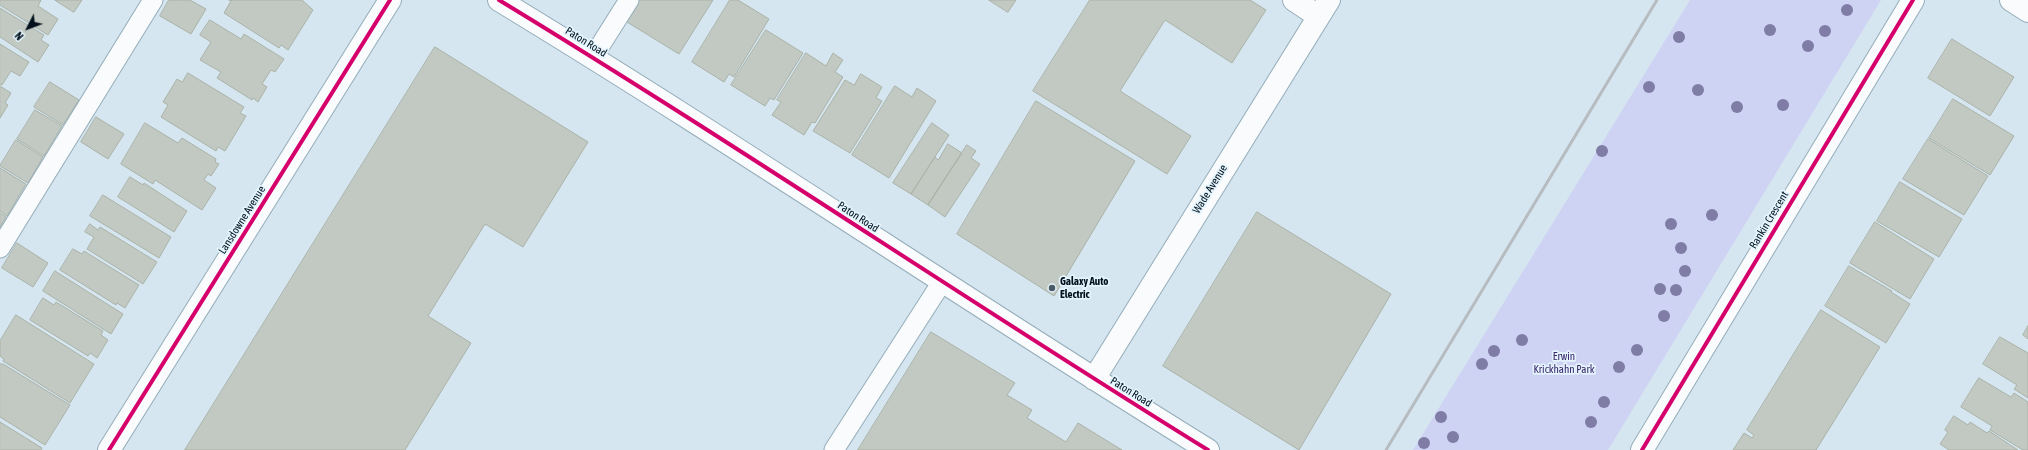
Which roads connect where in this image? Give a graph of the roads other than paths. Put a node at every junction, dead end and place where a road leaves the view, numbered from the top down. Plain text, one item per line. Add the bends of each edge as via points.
1 (153, 0) edge
2 (390, 0) edge
3 (499, 0) edge
4 (629, 0) edge
5 (1294, 0) edge
6 (1914, 0) edge
7 (2011, 0) edge
8 (1323, 8) edge
9 (2028, 11) edge
10 (592, 57) junction
11 (0, 248) edge
12 (942, 282) junction
13 (1094, 380) junction
14 (109, 450) edge
15 (834, 450) edge
16 (1208, 450) edge
17 (1642, 450) edge

1 - 11 lane
2 - 14 street, Lansdowne Avenue
3 - 10 street, Paton Road
4 - 10 lane
5 - 8 street
6 - 17 street, Rankin Crescent
7 - 9 street
8 - 13 street, Wade Avenue
10 - 12 street, Paton Road
12 - 13 street, Paton Road
12 - 15 lane
13 - 16 street, Paton Road

